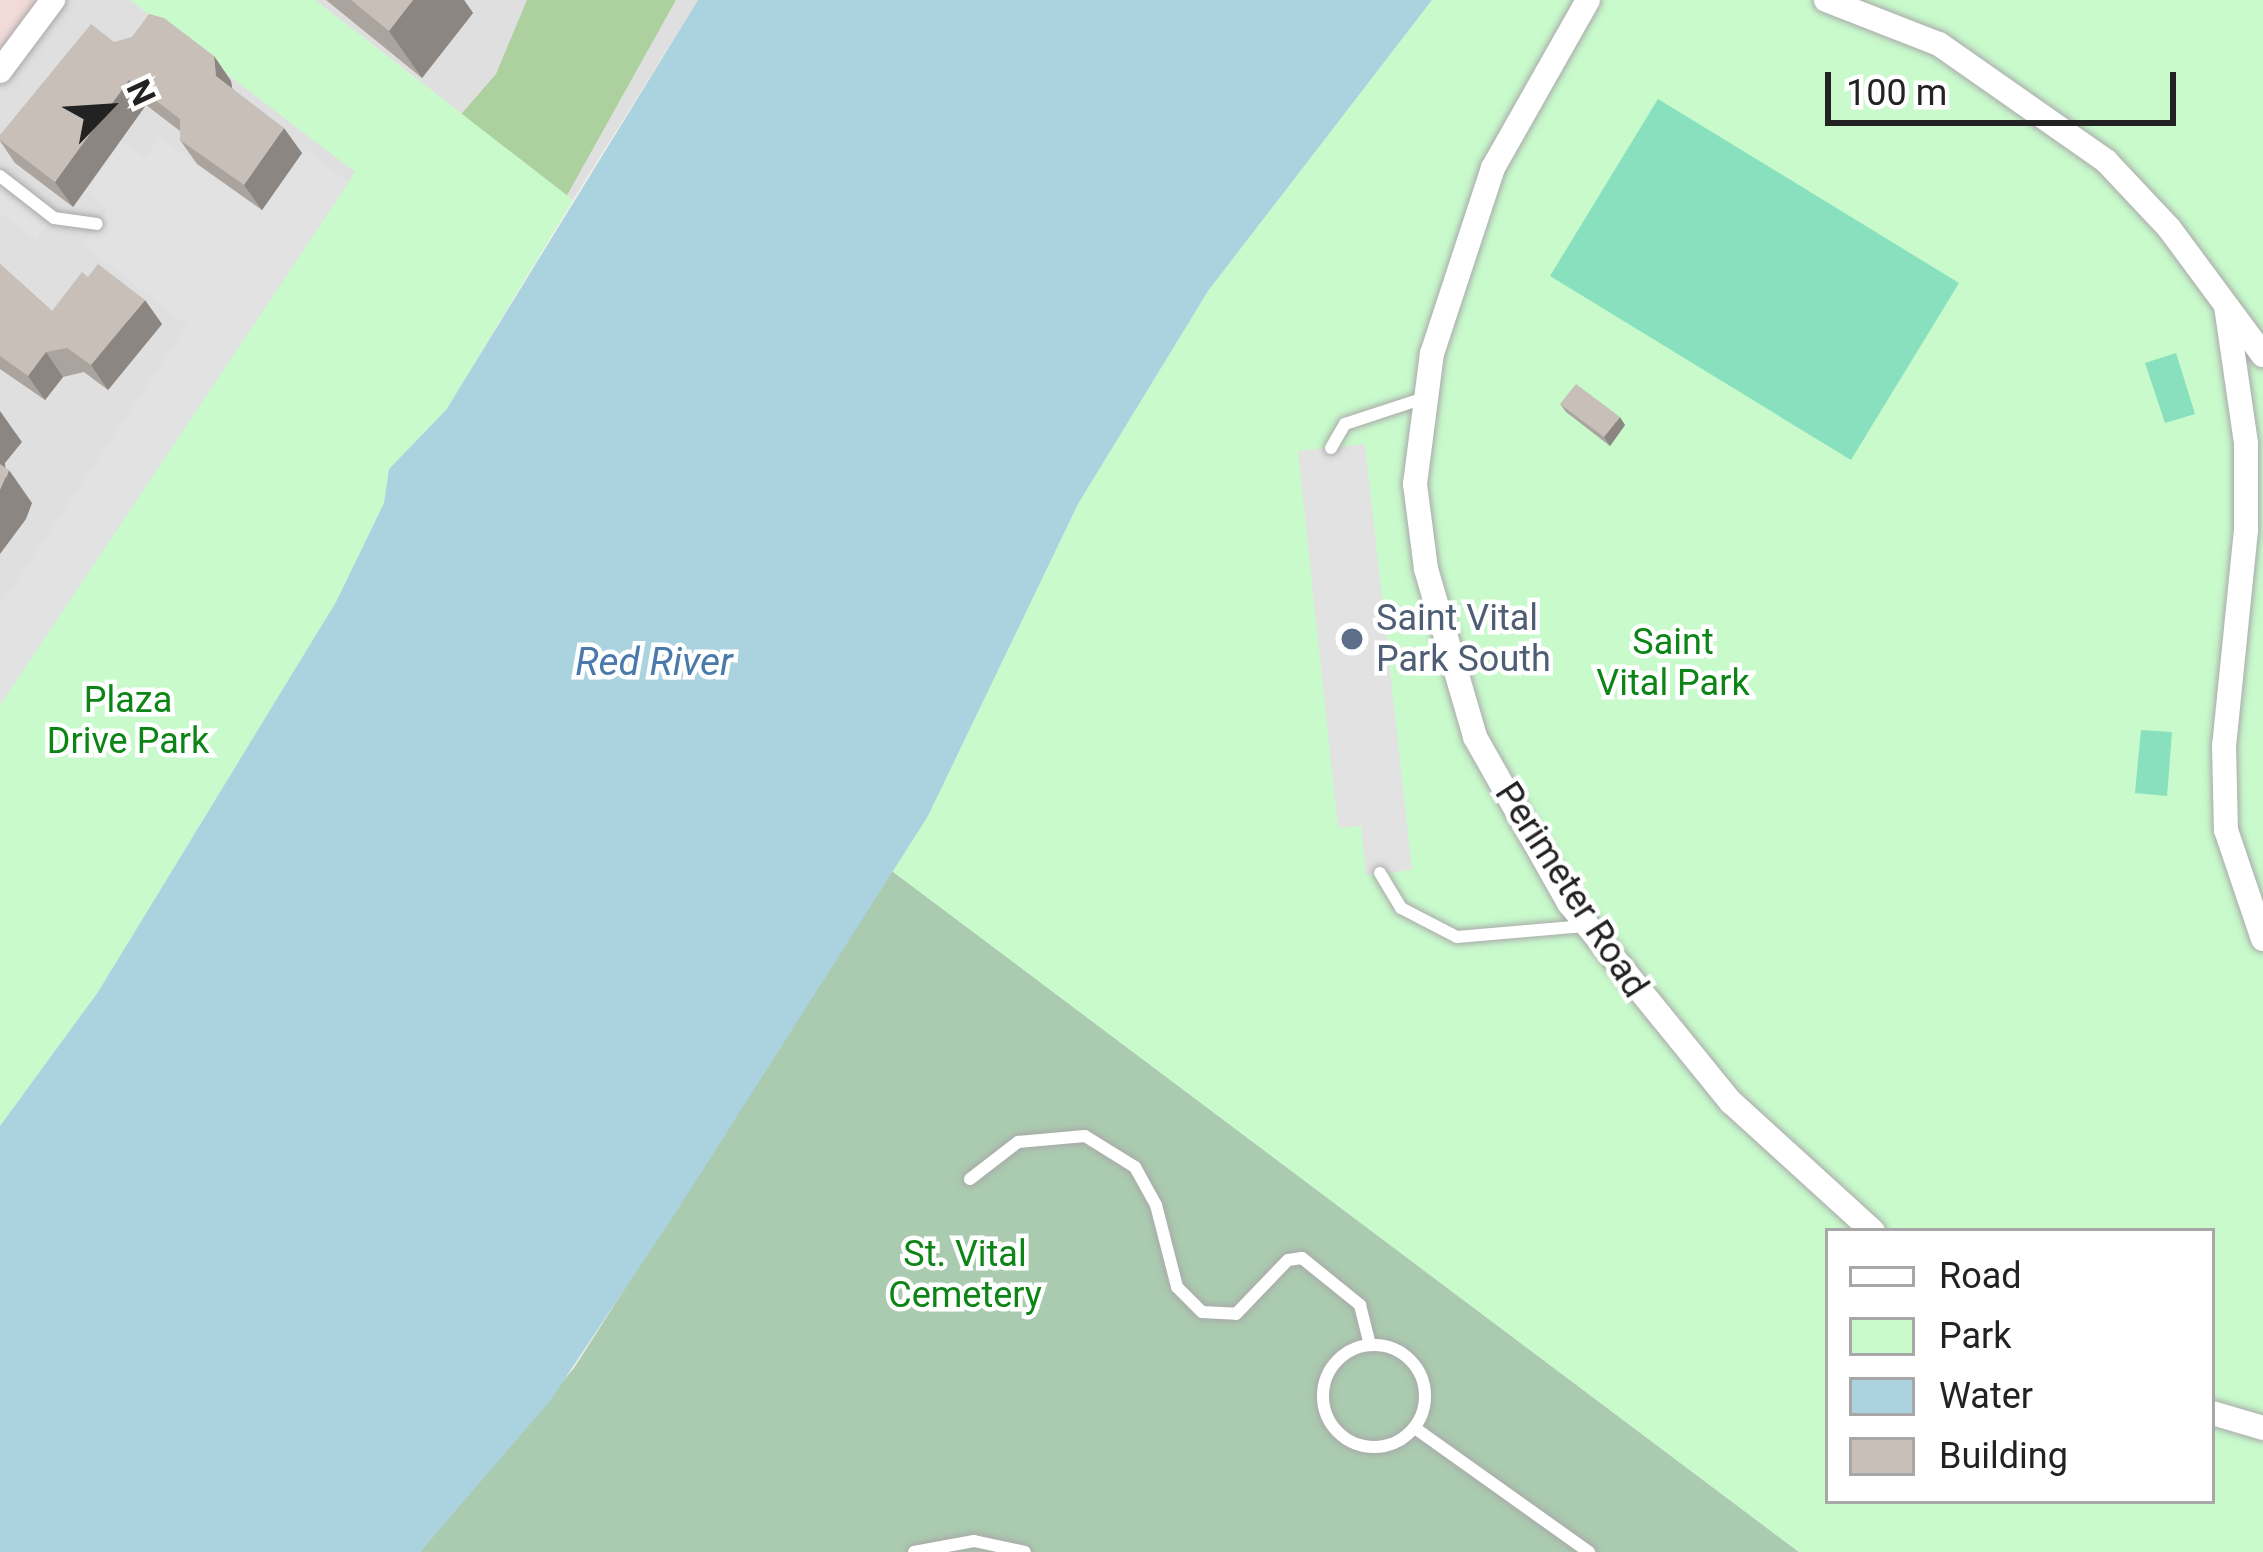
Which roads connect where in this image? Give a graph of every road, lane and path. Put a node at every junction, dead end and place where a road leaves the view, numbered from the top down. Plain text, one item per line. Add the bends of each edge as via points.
1 (53, 0) edge
2 (1588, 0) edge
3 (1826, 0) edge
4 (0, 71) edge
5 (0, 176) edge
6 (97, 224) dead end
7 (2226, 306) junction
8 (2263, 355) edge
9 (1424, 398) junction
10 (1331, 448) dead end
11 (1380, 873) dead end
12 (1587, 926) junction
13 (2263, 939) edge
14 (970, 1179) dead end
15 (1870, 1228) edge
16 (1370, 1345) junction
17 (2215, 1414) edge
18 (1415, 1428) junction
19 (2263, 1428) edge
20 (914, 1552) edge
21 (1025, 1552) edge
22 (1589, 1552) edge

1 - 4 street
2 - 9 street, Perimeter Road via 1493,168
3 - 7 street via 1939,44 2029,101 2107,161
5 - 6 lane via 54,218
7 - 8 street
7 - 13 street via 2246,443 2246,530 2224,746 2226,830
9 - 10 lane via 1345,424
9 - 12 street, Perimeter Road via 1414,484 1448,654 1515,817
11 - 12 lane via 1401,908 1456,937
12 - 15 street, Perimeter Road via 1731,1102
14 - 16 lane via 1018,1142 1084,1136 1135,1167 1156,1204 1177,1287 1202,1312 1236,1314 1288,1260 1302,1258 1360,1305
16 - 18 lane via 1415,1365 1426,1396
16 - 18 lane via 1330,1371 1329,1420 1370,1448
17 - 19 street
18 - 22 lane
20 - 21 lane via 974,1540

